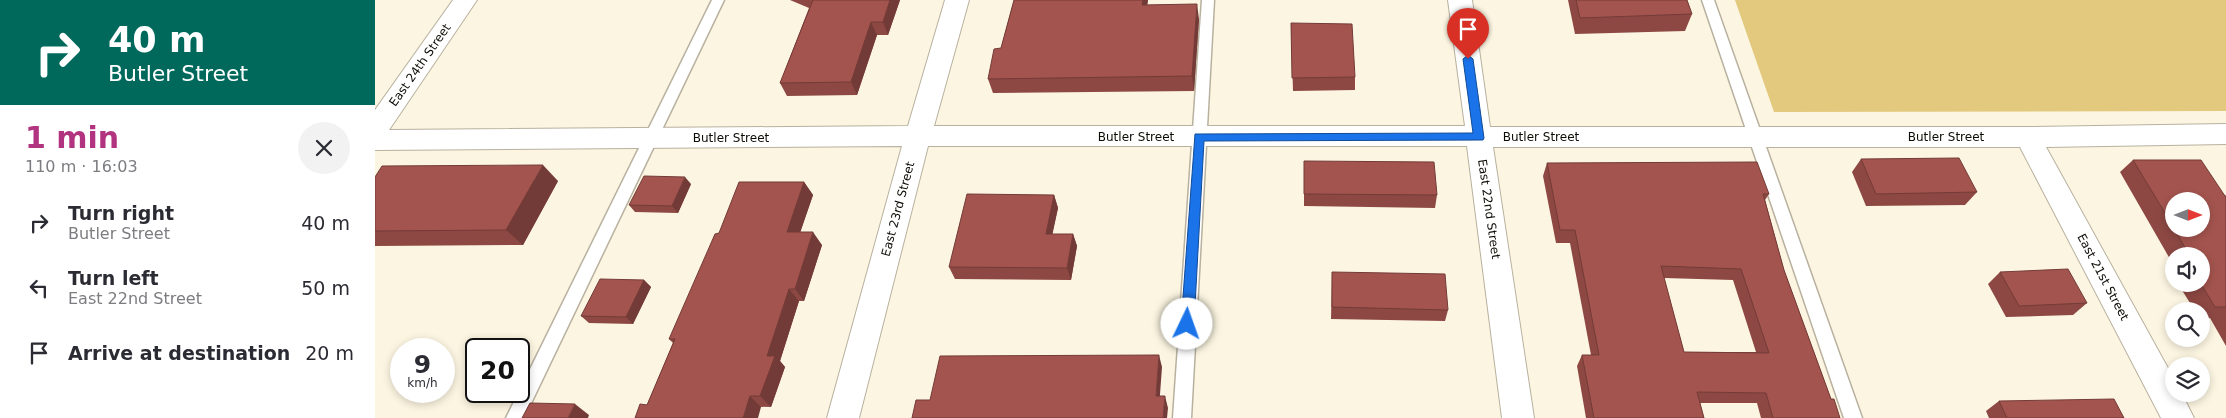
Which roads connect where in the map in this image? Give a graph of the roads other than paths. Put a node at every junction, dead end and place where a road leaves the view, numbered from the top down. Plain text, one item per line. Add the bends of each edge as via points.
1 (465, 0) edge
2 (718, 0) edge
3 (957, 0) edge
4 (1208, 0) edge
5 (1460, 0) edge
6 (1708, 0) edge
7 (375, 130) edge
8 (2226, 134) edge
9 (917, 136) junction
10 (1199, 137) junction
11 (1755, 137) junction
12 (2028, 137) junction
13 (651, 138) junction
14 (1479, 138) junction
15 (375, 140) edge
16 (515, 418) edge
17 (843, 418) edge
18 (1182, 418) edge
19 (1518, 418) edge
20 (1853, 418) edge
21 (2178, 418) edge

1 - 7 street, East 24th Street
2 - 13 lane
3 - 9 street, East 23rd Street
4 - 10 lane
5 - 14 street, East 22nd Street
6 - 11 lane
8 - 12 street, Butler Street
9 - 10 street, Butler Street
9 - 13 street, Butler Street
9 - 17 street, East 23rd Street
10 - 14 street, Butler Street
10 - 18 lane
11 - 12 street, Butler Street
11 - 14 street, Butler Street
11 - 20 lane
12 - 21 street, East 21st Street
13 - 15 street, Butler Street
13 - 16 lane
14 - 19 street, East 22nd Street

